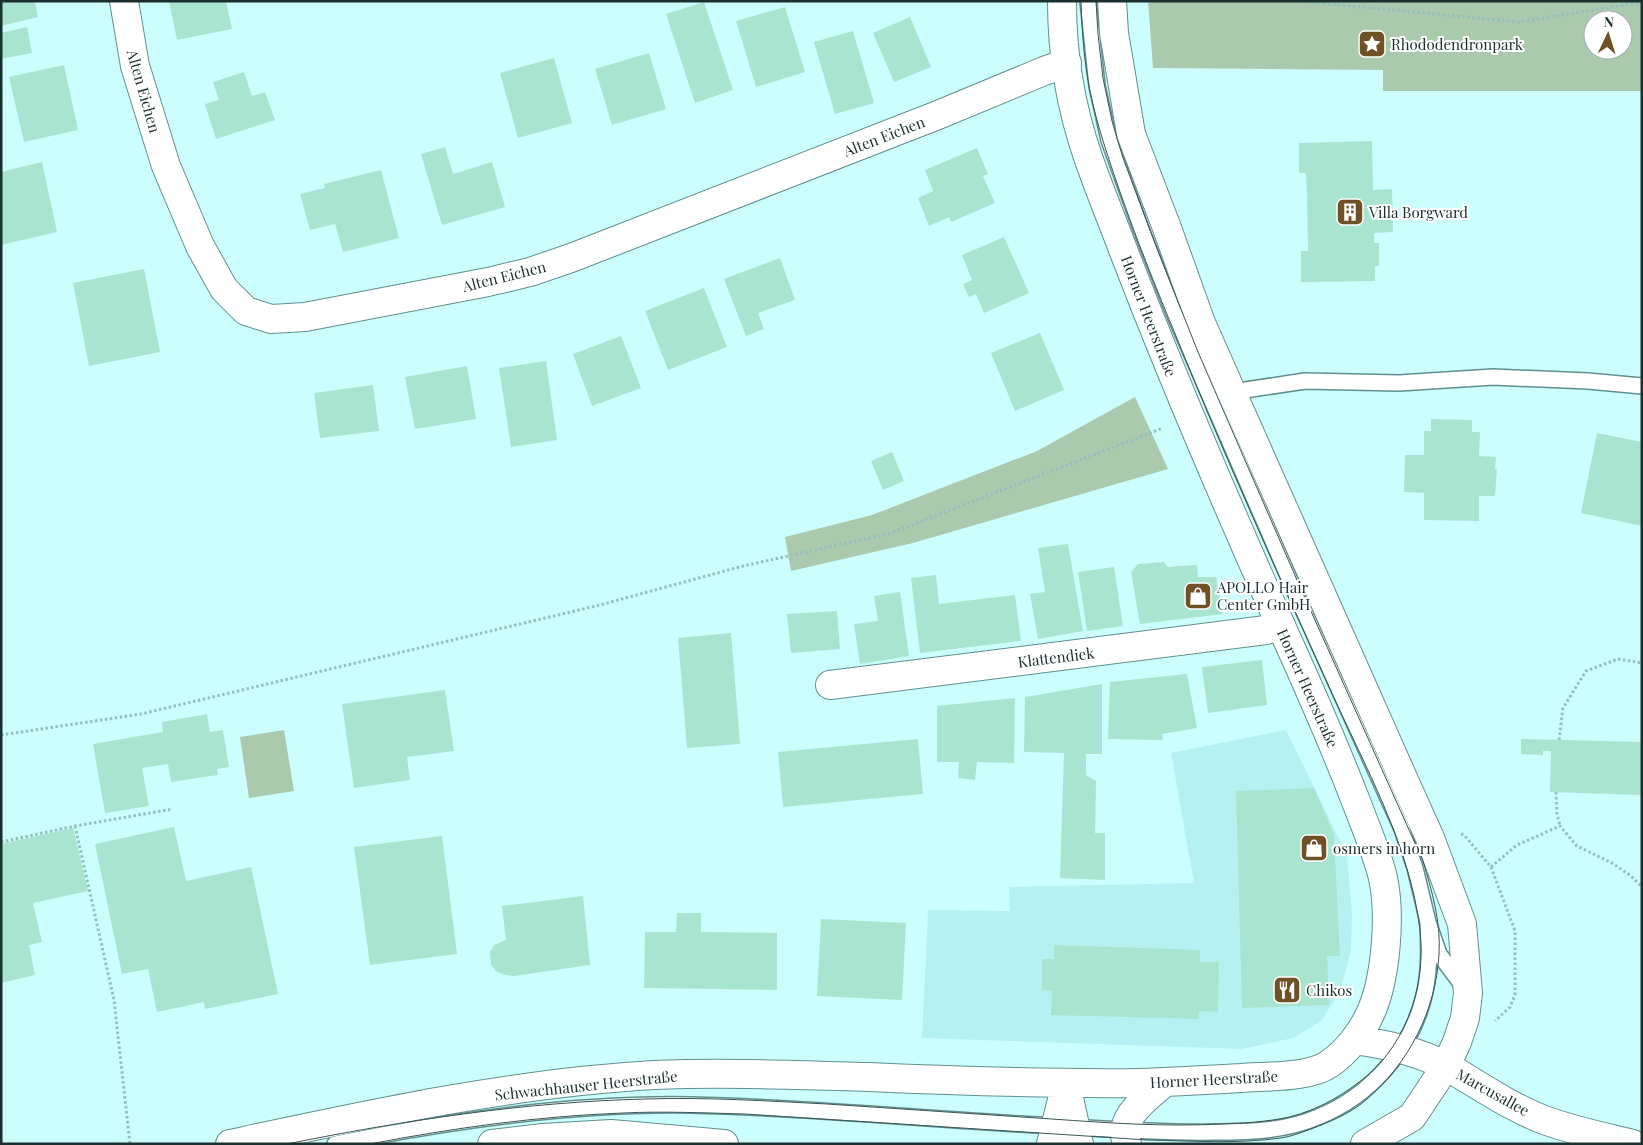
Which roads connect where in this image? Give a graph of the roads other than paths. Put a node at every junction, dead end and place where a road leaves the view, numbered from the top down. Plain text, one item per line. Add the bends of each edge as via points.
1 (124, 1) edge
2 (1062, 1) edge
3 (1088, 1) edge
4 (1112, 1) edge
5 (1066, 63) junction
6 (1642, 386) edge
7 (1232, 392) junction
8 (1281, 626) junction
9 (830, 685) dead end
10 (1428, 922) junction
11 (1468, 993) junction
12 (1354, 1040) junction
13 (1401, 1049) junction
14 (1446, 1066) junction
15 (1165, 1082) junction
16 (1066, 1084) junction
17 (1065, 1135) edge
18 (1126, 1137) edge
19 (230, 1144) edge
20 (335, 1144) edge
21 (492, 1144) edge
22 (724, 1144) edge
23 (1366, 1144) edge
24 (1632, 1144) edge

1 - 5 main road, Alten Eichen via 135,66 166,166 200,246 224,290 246,311 271,319 305,317 488,282 538,269
2 - 5 main road, Horner Heerstraße
3 - 10 lane via 1097,86 1109,140 1122,176 1173,311 1402,829 1416,868
4 - 7 main road via 1114,33 1131,134 1200,322
5 - 8 main road, Horner Heerstraße via 1086,152 1152,326
6 - 7 lane via 1493,377 1399,383 1305,381
7 - 11 main road via 1430,838 1462,924
8 - 9 main road, Klattendiek
8 - 12 main road, Horner Heerstraße via 1341,762 1383,880 1385,949 1378,992 1374,1006
10 - 11 lane via 1439,954
10 - 13 lane via 1429,964 1424,996
11 - 14 main road via 1465,1018
12 - 13 main road, Marcusallee
12 - 15 main road, Horner Heerstraße via 1326,1068 1297,1074
13 - 14 main road, Marcusallee
13 - 18 lane via 1373,1083 1343,1105 1317,1118 1251,1132
14 - 23 main road via 1412,1117
14 - 24 main road, Marcusallee via 1513,1106 1547,1121
15 - 16 main road, Horner Heerstraße
15 - 18 main road via 1128,1118
16 - 17 main road
16 - 19 main road, Schwachhauser Heerstraße via 755,1073 654,1076 546,1086 398,1108
17 - 18 lane
17 - 20 lane via 750,1108 648,1106 503,1116
21 - 22 main road via 611,1134

